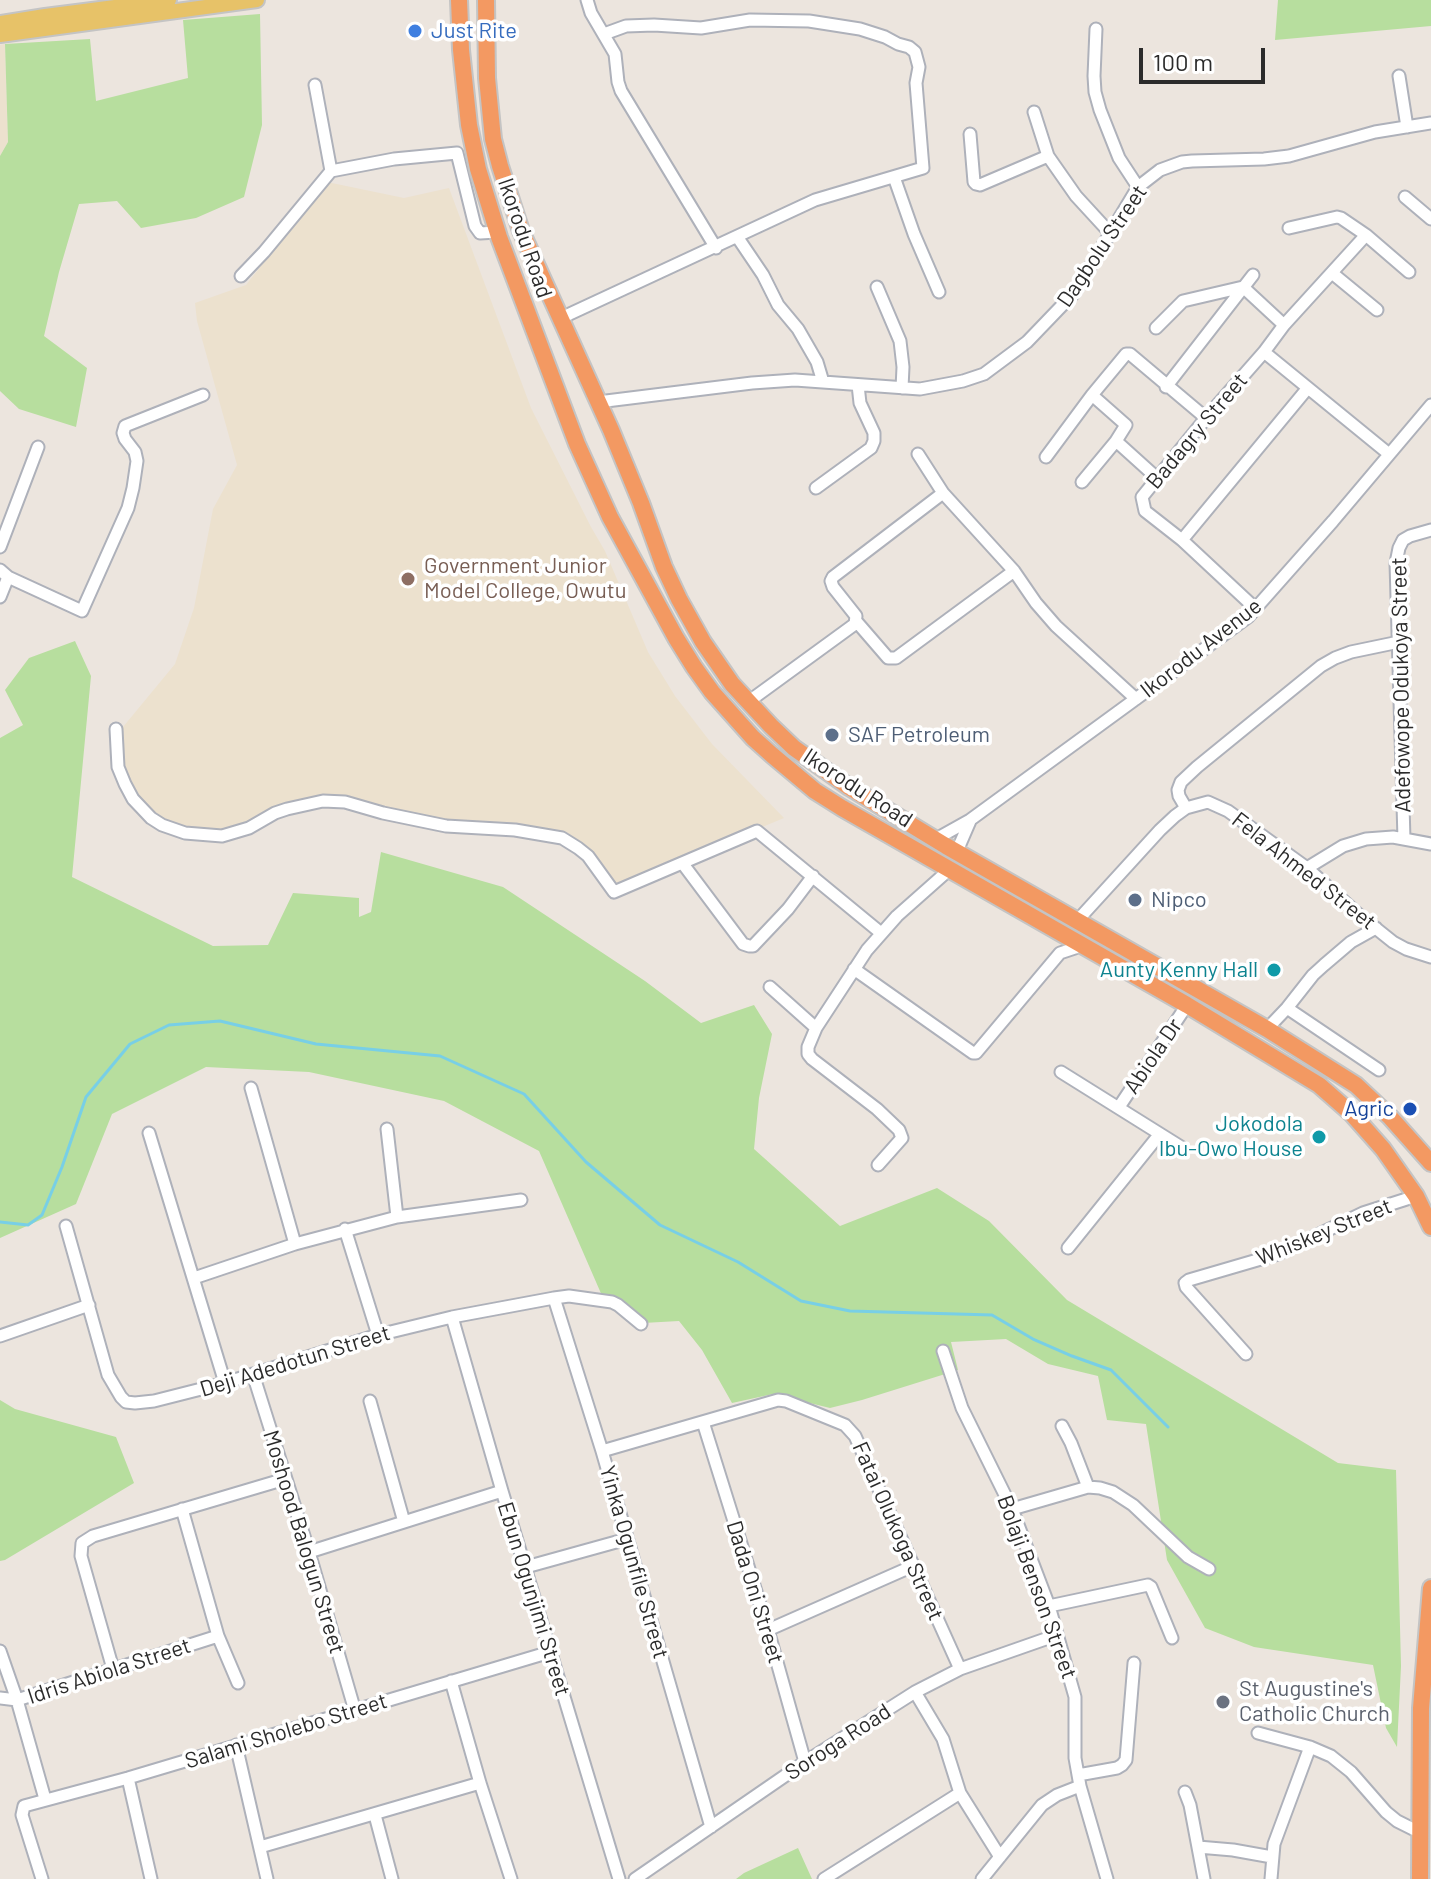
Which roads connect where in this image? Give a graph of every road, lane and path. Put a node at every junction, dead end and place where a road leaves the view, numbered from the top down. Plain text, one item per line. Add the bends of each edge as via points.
1 (169, 0) edge
2 (257, 0) edge
3 (486, 0) edge
4 (587, 0) edge
5 (458, 4) edge
6 (0, 23) edge
7 (1096, 29) dead end
8 (604, 34) junction
9 (0, 35) edge
10 (1399, 76) dead end
11 (315, 85) dead end
12 (1034, 112) dead end
13 (1431, 123) edge
14 (1407, 127) junction
15 (970, 134) dead end
16 (1048, 156) junction
17 (331, 171) junction
18 (894, 177) junction
19 (1138, 187) junction
20 (1405, 197) dead end
21 (1431, 219) edge
22 (1289, 228) dead end
23 (497, 232) junction
24 (1110, 233) junction
25 (1366, 235) junction
26 (738, 238) junction
27 (716, 248) junction
28 (1409, 272) dead end
29 (1332, 273) junction
30 (1253, 275) dead end
31 (241, 276) dead end
32 (877, 287) dead end
33 (1243, 287) junction
34 (939, 292) dead end
35 (1377, 310) dead end
36 (561, 318) junction
37 (1284, 325) junction
38 (1156, 328) dead end
39 (1264, 352) junction
40 (823, 382) junction
41 (858, 385) junction
42 (1166, 387) junction
43 (902, 388) junction
44 (1307, 389) junction
45 (203, 395) dead end
46 (1092, 395) junction
47 (598, 402) junction
48 (1431, 405) edge
49 (1206, 418) junction
50 (1116, 441) junction
51 (38, 447) dead end
52 (918, 454) dead end
53 (1389, 454) junction
54 (1046, 457) dead end
55 (1157, 478) junction
56 (1082, 482) dead end
57 (816, 488) dead end
58 (943, 493) junction
59 (1431, 530) edge
60 (1182, 540) junction
61 (0, 547) edge
62 (1014, 571) junction
63 (4, 574) edge
64 (0, 597) edge
65 (1256, 609) junction
66 (856, 621) junction
67 (1399, 642) junction
68 (1136, 699) junction
69 (748, 702) junction
70 (116, 729) dead end
71 (1186, 808) junction
72 (970, 820) junction
73 (936, 839) junction
74 (1404, 839) junction
75 (1431, 844) edge
76 (957, 851) junction
77 (683, 864) junction
78 (1307, 868) junction
79 (950, 869) junction
80 (813, 876) junction
81 (1077, 921) junction
82 (1376, 928) junction
83 (881, 933) junction
84 (1080, 943) junction
85 (1431, 957) edge
86 (854, 969) junction
87 (770, 987) dead end
88 (1187, 1005) junction
89 (1287, 1008) junction
90 (816, 1028) junction
91 (1267, 1029) junction
92 (1379, 1070) dead end
93 (1061, 1072) dead end
94 (251, 1088) dead end
95 (1119, 1107) junction
96 (387, 1129) dead end
97 (149, 1133) dead end
98 (1159, 1135) junction
99 (1181, 1147) dead end
100 (1431, 1163) edge
101 (878, 1165) dead end
102 (1416, 1196) junction
103 (521, 1200) dead end
104 (397, 1217) junction
105 (1429, 1217) edge
106 (66, 1226) dead end
107 (345, 1229) junction
108 (295, 1244) junction
109 (1068, 1248) dead end
110 (194, 1278) junction
111 (554, 1298) junction
112 (89, 1305) junction
113 (452, 1317) junction
114 (641, 1324) dead end
115 (378, 1335) junction
116 (0, 1336) edge
117 (943, 1351) dead end
118 (1246, 1354) dead end
119 (253, 1374) junction
120 (225, 1383) junction
121 (370, 1401) dead end
122 (703, 1422) junction
123 (1062, 1426) dead end
124 (602, 1451) junction
125 (285, 1479) junction
126 (1088, 1487) junction
127 (502, 1491) junction
128 (182, 1509) junction
129 (1012, 1509) junction
130 (404, 1522) junction
131 (627, 1539) junction
132 (309, 1552) junction
133 (913, 1566) junction
134 (526, 1567) junction
135 (1209, 1569) dead end
136 (1431, 1588) edge
137 (1049, 1606) junction
138 (768, 1630) junction
139 (1057, 1635) junction
140 (218, 1636) junction
141 (1172, 1638) dead end
142 (0, 1651) edge
143 (550, 1652) junction
144 (1134, 1663) dead end
145 (113, 1669) junction
146 (960, 1669) junction
147 (451, 1681) junction
148 (238, 1683) dead end
149 (915, 1692) junction
150 (0, 1698) edge
151 (17, 1700) junction
152 (355, 1711) junction
153 (1258, 1733) dead end
154 (236, 1745) junction
155 (1310, 1747) junction
156 (805, 1762) junction
157 (128, 1778) junction
158 (1079, 1780) junction
159 (480, 1783) junction
160 (1185, 1792) dead end
161 (960, 1793) junction
162 (45, 1799) junction
163 (375, 1815) junction
164 (711, 1827) junction
165 (1421, 1833) junction
166 (260, 1847) junction
167 (1198, 1847) junction
168 (1000, 1857) junction
169 (1272, 1857) junction
170 (42, 1879) edge
171 (151, 1879) edge
172 (267, 1879) edge
173 (392, 1879) edge
174 (511, 1879) edge
175 (619, 1879) edge
176 (635, 1879) edge
177 (824, 1879) edge
178 (982, 1879) edge
179 (1107, 1879) edge
180 (1204, 1879) edge
181 (1271, 1879) edge
182 (1420, 1879) edge

1 - 6 main road
2 - 9 main road
3 - 36 highway, Ikorodu Road via 493,139 524,239
4 - 8 street
5 - 23 highway, Ikorodu Road via 469,125
7 - 19 street via 1095,92 1119,158
8 - 18 street via 626,26 701,28 750,20 809,21 860,29 909,47 919,67 923,168
8 - 27 street via 615,54 621,91
10 - 14 street
11 - 17 street
12 - 16 street
13 - 14 street, Dagbolu Street
14 - 19 street, Dagbolu Street via 1289,156 1182,162
15 - 16 street via 976,184
16 - 24 street
17 - 23 street via 457,153 475,226 480,233
17 - 31 street
18 - 26 street via 815,200
18 - 34 street
19 - 24 street, Dagbolu Street
20 - 21 street
22 - 25 street via 1337,217
23 - 79 highway, Ikorodu Road via 610,517 694,667 753,738 807,784
24 - 43 street, Dagbolu Street via 1075,292 1003,361 963,381
25 - 28 street
25 - 29 street, Badagry Street
26 - 27 street
26 - 40 street via 798,329
27 - 36 street
29 - 35 street
29 - 37 street, Badagry Street
30 - 33 street
32 - 43 street via 900,341
33 - 37 street
33 - 38 street via 1183,301
33 - 42 street
36 - 47 highway, Ikorodu Road
37 - 39 street, Badagry Street
39 - 44 street
39 - 49 street, Badagry Street
40 - 41 street, Dagbolu Street
40 - 47 street, Dagbolu Street via 752,383
41 - 43 street, Dagbolu Street
41 - 57 street via 874,441
42 - 46 street via 1126,354
42 - 49 street
44 - 53 street
44 - 60 street
45 - 63 street via 125,426 125,439 137,461 133,488 82,611
46 - 50 street via 1124,422
46 - 54 street
47 - 69 highway, Ikorodu Road via 679,599 715,661
48 - 53 street, Ikorodu Avenue
49 - 55 street, Badagry Street
50 - 55 street
50 - 56 street
51 - 61 street
52 - 58 street
53 - 65 street, Ikorodu Avenue
55 - 60 street, Badagry Street via 1142,497 1145,511
58 - 62 street
58 - 66 street via 833,577 833,587
59 - 67 street, Adefowope Odukoya Street via 1410,536 1399,548
60 - 65 street, Badagry Street
62 - 66 street via 896,658 888,658
62 - 68 street via 1056,626
63 - 64 street
65 - 68 street, Ikorodu Avenue
66 - 69 street
67 - 71 street via 1351,652 1321,666 1181,782 1179,796
67 - 74 street, Adefowope Odukoya Street
68 - 72 street, Ikorodu Avenue
69 - 73 highway, Ikorodu Road via 819,767
70 - 77 street via 118,767 133,799 151,818 185,833 222,836 275,813 335,801 446,826 562,838 588,856 614,892
71 - 78 street, Fela Ahmed Street via 1217,805
71 - 81 street
72 - 73 street, Ikorodu Avenue
72 - 76 street
73 - 76 highway, Ikorodu Road
74 - 75 street
74 - 78 street via 1353,842
76 - 81 highway, Ikorodu Road
77 - 80 street via 757,831
77 - 80 street via 749,946
78 - 82 street, Fela Ahmed Street
79 - 83 street
79 - 84 highway, Ikorodu Road
80 - 83 street
81 - 91 highway, Ikorodu Road
82 - 85 street, Fela Ahmed Street via 1406,949
82 - 89 street via 1330,958
83 - 86 street
84 - 86 street via 1060,953 976,1053
84 - 88 highway, Ikorodu Road
86 - 90 street
87 - 90 street
88 - 95 street, Abiola Dr
88 - 102 highway, Ikorodu Road via 1339,1101
89 - 91 street
89 - 92 street
90 - 101 street via 808,1047 812,1059 902,1134
91 - 100 highway, Ikorodu Road via 1356,1085
93 - 95 street
94 - 108 street
95 - 98 street
96 - 104 street
97 - 110 street
98 - 99 street
98 - 109 street
102 - 105 highway, Ikorodu Road
102 - 118 street, Whiskey Street via 1363,1213 1278,1254 1185,1283
103 - 104 street
104 - 107 street
106 - 112 street, Deji Adedotun Street
107 - 108 street
107 - 115 street
108 - 110 street
110 - 120 street
111 - 113 street, Deji Adedotun Street
111 - 114 street, Deji Adedotun Street via 612,1302
111 - 124 street, Yinka Ogunfile Street
112 - 116 street
112 - 120 street, Deji Adedotun Street via 108,1375 126,1402 154,1401
113 - 115 street, Deji Adedotun Street
113 - 127 street, Ebun Ogunjimi Street
115 - 119 street, Deji Adedotun Street
117 - 129 street, Bolaji Benson Street via 962,1408
119 - 120 street, Deji Adedotun Street
119 - 125 street, Moshood Balogun Street
121 - 130 street
122 - 124 street, Fatai Olukoga Street
122 - 133 street, Fatai Olukoga Street via 778,1400 845,1425 855,1436
122 - 138 street, Dada Oni Street
123 - 126 street
124 - 131 street, Yinka Ogunfile Street
125 - 128 street
125 - 132 street, Moshood Balogun Street
126 - 129 street
126 - 135 street via 1113,1492 1133,1505 1188,1557
127 - 130 street
127 - 134 street, Ebun Ogunjimi Street
128 - 140 street
128 - 145 street via 82,1543 81,1556
129 - 137 street, Bolaji Benson Street
130 - 132 street
131 - 134 street
131 - 164 street, Yinka Ogunfile Street
132 - 152 street, Moshood Balogun Street
133 - 138 street
133 - 146 street, Fatai Olukoga Street
134 - 143 street, Ebun Ogunjimi Street
136 - 165 highway via 1421,1708
137 - 139 street, Bolaji Benson Street
137 - 141 street via 1148,1585
138 - 156 street, Dada Oni Street
139 - 146 street, Soroga Road
139 - 158 street, Bolaji Benson Street via 1075,1697
140 - 145 street, Idris Abiola Street
140 - 148 street
140 - 151 street
142 - 151 street
143 - 147 street, Salami Sholebo Street
143 - 175 street, Ebun Ogunjimi Street
144 - 158 street via 1126,1760
145 - 151 street, Idris Abiola Street
146 - 149 street, Soroga Road
147 - 152 street, Salami Sholebo Street
147 - 159 street
149 - 156 street, Soroga Road
149 - 161 street via 943,1739
150 - 151 street, Idris Abiola Street
151 - 162 street
152 - 154 street, Salami Sholebo Street
153 - 155 street
154 - 157 street, Salami Sholebo Street
154 - 166 street
155 - 165 street via 1341,1763 1386,1812
155 - 169 street
156 - 164 street, Soroga Road
157 - 162 street, Salami Sholebo Street
157 - 171 street
158 - 168 street via 1042,1805
158 - 179 street, Bolaji Benson Street
159 - 163 street
159 - 174 street
160 - 167 street
161 - 168 street
161 - 177 street
162 - 170 street, Salami Sholebo Street via 22,1809
163 - 166 street
163 - 173 street
164 - 176 street, Soroga Road
165 - 182 highway
166 - 172 street
167 - 169 street
167 - 180 street
168 - 178 street
169 - 181 street

